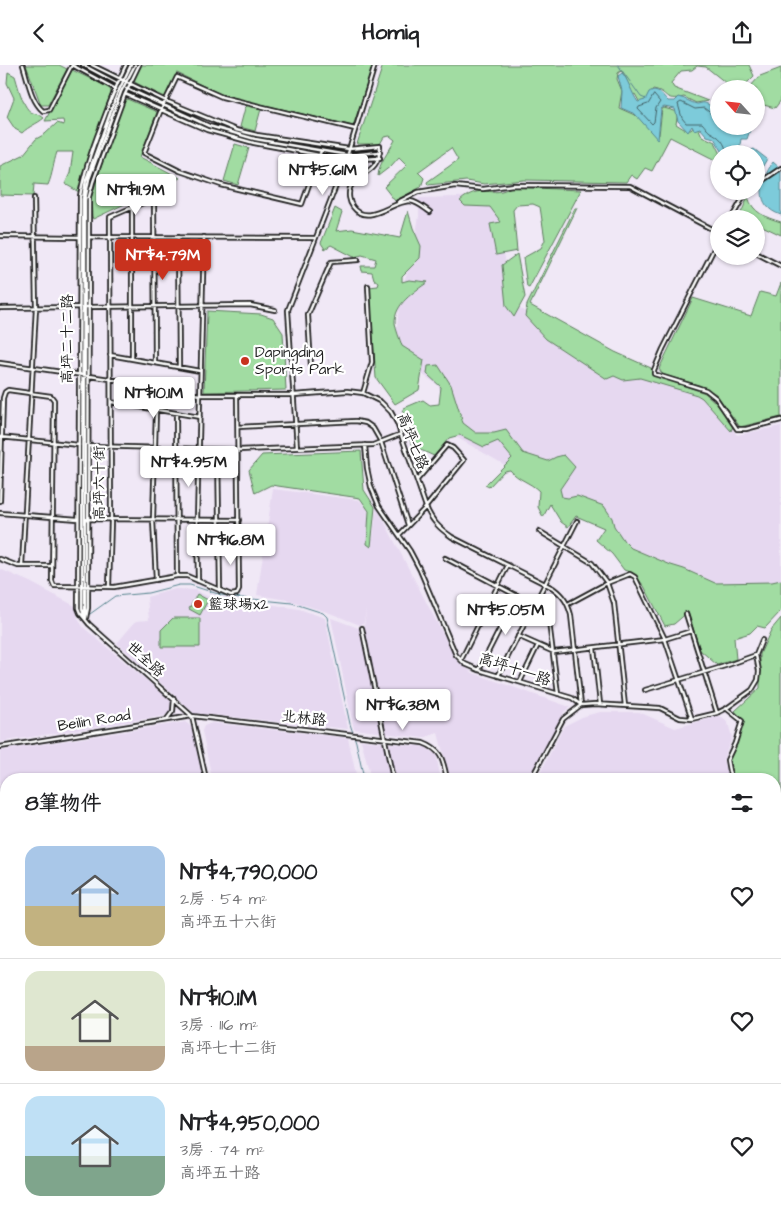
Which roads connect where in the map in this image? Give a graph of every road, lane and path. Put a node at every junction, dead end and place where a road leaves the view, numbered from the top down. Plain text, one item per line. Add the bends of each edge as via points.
1 (23, 65) edge
2 (72, 65) edge
3 (83, 65) edge
4 (92, 65) edge
5 (126, 65) edge
6 (136, 65) edge
7 (374, 65) edge
8 (119, 79) junction
9 (126, 83) junction
10 (122, 86) junction
11 (120, 91) junction
12 (166, 101) junction
13 (164, 106) junction
14 (161, 111) junction
15 (355, 129) junction
16 (349, 149) junction
17 (321, 151) junction
18 (380, 152) junction
19 (348, 155) junction
20 (320, 156) junction
21 (380, 158) junction
22 (346, 160) junction
23 (781, 168) edge
24 (765, 179) edge
25 (34, 198) dead end
26 (394, 204) junction
27 (132, 208) junction
28 (430, 212) dead end
29 (710, 228) edge
30 (0, 236) edge
31 (34, 237) junction
32 (83, 237) junction
33 (110, 237) junction
34 (132, 237) junction
35 (154, 237) junction
36 (178, 237) junction
37 (204, 237) junction
38 (315, 238) junction
39 (710, 257) edge
40 (765, 258) edge
41 (358, 260) dead end
42 (781, 266) edge
43 (368, 286) dead end
44 (202, 306) junction
45 (83, 307) junction
46 (110, 307) junction
47 (132, 307) junction
48 (155, 307) junction
49 (179, 307) junction
50 (0, 308) edge
51 (36, 308) junction
52 (276, 310) dead end
53 (110, 355) junction
54 (132, 359) junction
55 (0, 363) edge
56 (155, 363) junction
57 (311, 366) dead end
58 (32, 367) junction
59 (178, 367) junction
60 (200, 371) junction
61 (82, 375) junction
62 (89, 376) junction
63 (110, 379) junction
64 (30, 393) junction
65 (363, 393) junction
66 (200, 395) junction
67 (294, 395) junction
68 (237, 396) junction
69 (111, 403) junction
70 (156, 410) junction
71 (176, 413) junction
72 (200, 417) junction
73 (781, 421) edge
74 (296, 424) junction
75 (238, 427) junction
76 (401, 434) junction
77 (1, 437) edge
78 (29, 440) junction
79 (54, 442) junction
80 (380, 442) junction
81 (83, 445) junction
82 (365, 445) junction
83 (111, 447) junction
84 (297, 448) junction
85 (154, 449) junction
86 (176, 449) junction
87 (199, 450) junction
88 (218, 450) junction
89 (238, 450) junction
90 (417, 480) junction
91 (0, 501) edge
92 (426, 507) junction
93 (0, 513) edge
94 (26, 515) junction
95 (53, 517) junction
96 (83, 519) junction
97 (218, 519) junction
98 (111, 520) junction
99 (153, 520) junction
100 (175, 520) junction
101 (197, 520) junction
102 (239, 520) junction
103 (577, 521) dead end
104 (408, 525) junction
105 (539, 531) dead end
106 (398, 535) junction
107 (564, 545) junction
108 (445, 558) dead end
109 (0, 559) edge
110 (508, 565) junction
111 (22, 566) junction
112 (52, 566) junction
113 (177, 576) junction
114 (156, 580) junction
115 (198, 581) junction
116 (545, 583) junction
117 (607, 583) junction
118 (498, 585) junction
119 (83, 586) junction
120 (109, 587) junction
121 (220, 591) junction
122 (517, 595) junction
123 (535, 603) junction
124 (568, 604) junction
125 (686, 614) dead end
126 (85, 620) junction
127 (362, 628) dead end
128 (691, 631) junction
129 (518, 636) junction
130 (665, 639) junction
131 (762, 640) dead end
132 (538, 645) junction
133 (619, 645) junction
134 (594, 648) junction
135 (575, 650) junction
136 (554, 652) junction
137 (756, 655) junction
138 (461, 660) junction
139 (479, 670) junction
140 (704, 672) junction
141 (498, 676) junction
142 (680, 681) junction
143 (519, 682) junction
144 (645, 690) dead end
145 (558, 694) junction
146 (174, 699) junction
147 (600, 704) junction
148 (581, 705) junction
149 (625, 706) junction
150 (727, 708) junction
151 (717, 713) junction
152 (192, 716) junction
153 (692, 719) junction
154 (166, 720) junction
155 (384, 738) junction
156 (0, 747) edge
157 (205, 773) edge
158 (392, 773) edge
159 (445, 773) edge
160 (535, 773) edge
161 (730, 773) edge

1 - 2 street via 43,111 49,110
2 - 11 street
3 - 10 street
4 - 8 street
5 - 8 street, 高坪二十二路
6 - 9 street, 高坪二十二路
6 - 9 street, 高坪二十二路
7 - 15 street
8 - 9 street
8 - 10 street, 高坪二十二路
9 - 10 street, 高坪二十二路
9 - 10 street, 高坪二十二路
9 - 12 street
10 - 11 street, 高坪二十二路
10 - 11 street, 高坪二十二路
10 - 13 street
11 - 14 street
11 - 32 street, 高坪二十二路 via 92,182
11 - 32 street, 高坪二十二路 via 86,180
12 - 13 street
12 - 15 street via 177,77 222,97
12 - 16 street via 236,130
13 - 14 street
13 - 17 street via 235,134
14 - 20 street via 216,133
14 - 20 street via 144,153 180,171 221,185 302,204
15 - 16 street
16 - 18 street via 380,146
16 - 19 street
17 - 19 street
17 - 20 street
18 - 19 street
18 - 21 street
19 - 22 street
20 - 22 street
21 - 22 street
21 - 26 street via 351,186 351,205 366,215
22 - 38 street
23 - 24 street
25 - 31 street
26 - 28 street via 409,201
26 - 29 street via 418,192 455,186 483,189 512,185 630,186
27 - 33 street, 高坪六十街 via 110,217
27 - 34 street
27 - 35 street, 高坪六十街 via 154,198
30 - 31 street
31 - 32 street
31 - 51 street
32 - 33 street
32 - 45 street, 高坪二十二路
32 - 45 street, 高坪二十二路
33 - 34 street
33 - 46 street, 高坪六十街
34 - 35 street
34 - 47 street
35 - 36 street
35 - 48 street
36 - 37 street
36 - 49 street
37 - 38 street
37 - 44 street
38 - 67 street via 288,310
39 - 73 street via 654,374 706,390 716,398 737,429
40 - 42 street
41 - 57 street via 331,262 319,289 308,315
43 - 65 street via 372,362
44 - 49 street
44 - 52 street via 250,305
44 - 60 street
45 - 46 street
45 - 51 street
45 - 61 street, 高坪二十二路
45 - 61 street, 高坪二十二路
45 - 62 street, 高坪二十二路
46 - 47 street
46 - 53 street, 高坪六十街
47 - 48 street
47 - 54 street
48 - 49 street
48 - 56 street
49 - 59 street
50 - 51 street
51 - 58 street
53 - 54 street
53 - 63 street, 高坪六十街
54 - 56 street
55 - 58 street, 高坪七路
56 - 59 street
58 - 61 street, 高坪七路
58 - 64 street
59 - 60 street
60 - 66 street
61 - 62 street, 高坪七路
61 - 81 street, 高坪二十二路
61 - 81 street, 高坪二十二路
62 - 63 street, 高坪七路
62 - 81 street, 高坪二十二路
63 - 66 street, 高坪七路
63 - 69 street, 高坪六十街
64 - 77 street via 5,392
64 - 78 street
64 - 79 street via 51,395 54,400
65 - 67 street, 高坪七路
65 - 76 street, 高坪七路 via 381,402 391,412
66 - 68 street, 高坪七路
66 - 72 street
67 - 68 street, 高坪七路
67 - 74 street
68 - 75 street
69 - 70 street
69 - 83 street, 高坪六十街
70 - 71 street
70 - 85 street
71 - 72 street
71 - 86 street
72 - 87 street
74 - 75 street
74 - 80 street via 366,423 373,428
74 - 84 street
75 - 89 street
76 - 80 street
76 - 90 street, 高坪七路
77 - 78 street
77 - 91 street
78 - 79 street
78 - 94 street
79 - 81 street
79 - 95 street
80 - 82 street
80 - 104 street
81 - 83 street
81 - 96 street, 高坪二十二路
81 - 96 street, 高坪二十二路
82 - 84 street
82 - 106 street, 高坪十一路 via 371,487
83 - 85 street
83 - 98 street, 高坪六十街
84 - 89 street
85 - 86 street
85 - 99 street
86 - 87 street
86 - 100 street
87 - 88 street
87 - 101 street
88 - 89 street
88 - 97 street
89 - 102 street
90 - 92 street, 高坪七路
90 - 92 street via 446,445 464,460
92 - 104 street
92 - 110 street, 高坪七路 via 441,530
93 - 94 street
94 - 95 street
94 - 111 street
95 - 96 street
95 - 112 street
96 - 98 street
96 - 119 street, 高坪二十二路
96 - 119 street, 高坪二十二路
97 - 101 street
97 - 102 street
97 - 121 street
98 - 99 street
98 - 120 street, 高坪六十街
99 - 100 street
99 - 114 street
100 - 101 street
100 - 113 street
101 - 115 street
102 - 121 street via 239,590 231,595
103 - 107 street
104 - 106 street
105 - 107 street
106 - 138 street, 高坪十一路 via 420,570 448,638
107 - 116 street
107 - 117 street via 592,563
108 - 118 street
109 - 111 street
110 - 116 street, 高坪七路
110 - 118 street
111 - 112 street
112 - 119 street via 54,586
113 - 114 street
113 - 115 street
114 - 120 street
115 - 121 street
116 - 123 street
116 - 124 street, 高坪七路 via 558,591
117 - 124 street
117 - 130 street via 630,574 635,577
117 - 133 street via 614,603
118 - 122 street
118 - 138 street
119 - 120 street
119 - 126 street, 高坪二十二路
119 - 126 street, 高坪二十二路 via 78,609
122 - 123 street
122 - 139 street
123 - 129 street
123 - 136 street via 548,614
124 - 135 street
125 - 128 street
126 - 146 street, 世全路
127 - 155 street
128 - 130 street
128 - 140 street
129 - 132 street
129 - 141 street
130 - 133 street
130 - 142 street
131 - 137 street
132 - 136 street
132 - 143 street
133 - 134 street
133 - 149 street
134 - 135 street
134 - 147 street
135 - 136 street
135 - 148 street
136 - 145 street
137 - 140 street
137 - 150 street, 高坪十一路 via 759,671 755,686
138 - 139 street, 高坪十一路
139 - 141 street, 高坪十一路
140 - 142 street
140 - 151 street
141 - 143 street, 高坪十一路
142 - 144 street
142 - 153 street
143 - 145 street, 高坪十一路
145 - 148 street, 高坪十一路
146 - 152 street, 世全路
146 - 154 street via 173,711
147 - 148 street, 高坪十一路
147 - 149 street, 高坪十一路
148 - 160 street via 563,719
149 - 153 street, 高坪十一路 via 660,708 680,718
150 - 151 street, 高坪十一路
150 - 161 street via 742,721 727,759
151 - 153 street, 高坪十一路
152 - 154 street, Beilin Road
152 - 155 street, 北林路
152 - 157 street
154 - 156 street, Beilin Road
155 - 158 street
155 - 159 street, 北林路 via 422,743 434,748 440,753

